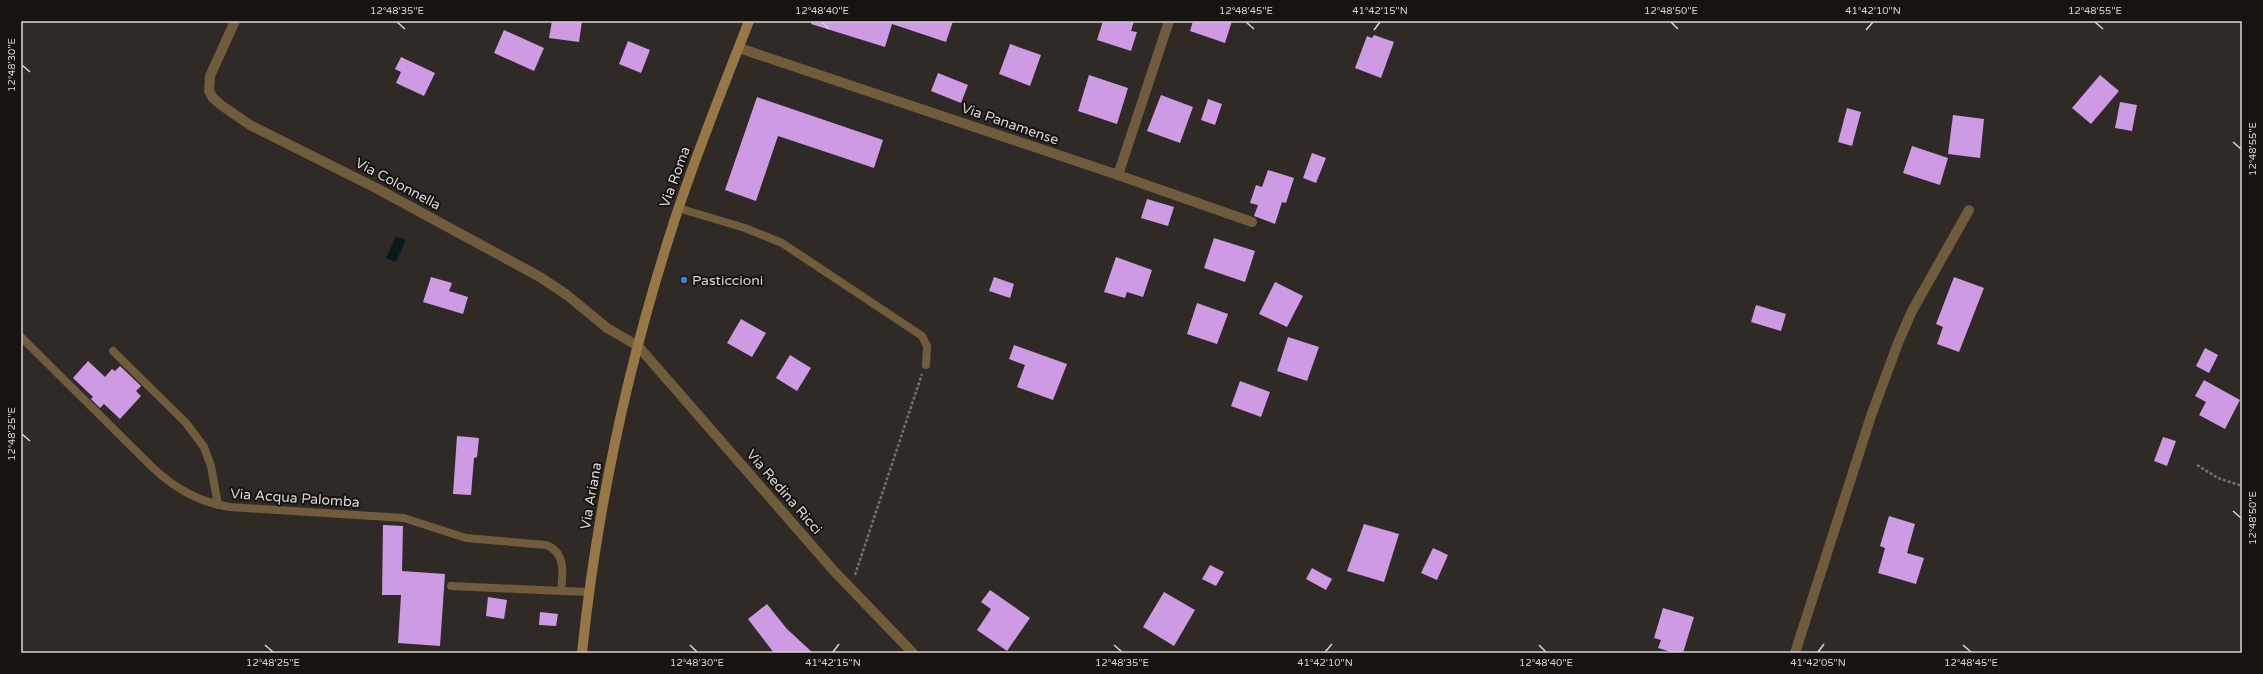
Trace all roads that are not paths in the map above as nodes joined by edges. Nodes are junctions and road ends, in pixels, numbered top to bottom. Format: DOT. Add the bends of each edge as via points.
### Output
graph roads {
  1 [pos="235,21"];
  2 [pos="749,21"];
  3 [pos="1169,21"];
  4 [pos="739,48"];
  5 [pos="1118,175"];
  6 [pos="678,208"];
  7 [pos="1969,210"];
  8 [pos="1252,222"];
  9 [pos="21,337"];
  10 [pos="638,346"];
  11 [pos="113,351"];
  12 [pos="926,365"];
  13 [pos="218,505"];
  14 [pos="451,586"];
  15 [pos="561,591"];
  16 [pos="590,592"];
  17 [pos="582,653"];
  18 [pos="913,653"];
  19 [pos="1795,653"];
  1 -- 10 [label="street, Via Colonnella" via="209,81 210,94 221,105 260,130 376,188 535,274 563,292 607,328"];
  2 -- 4 [label="main road, Via Roma"];
  3 -- 5 [label="street"];
  4 -- 5 [label="street, Via Panamense"];
  4 -- 6 [label="main road, Via Roma"];
  5 -- 8 [label="street, Via Panamense"];
  6 -- 10 [label="main road, Via Roma"];
  6 -- 12 [label="lane" via="763,234 798,252 922,336 928,346"];
  7 -- 19 [label="street" via="1912,311 1898,343"];
  9 -- 13 [label="lane, Via Acqua Palomba" via="160,474 193,497"];
  10 -- 16 [label="main road, Via Ariana" via="609,472"];
  10 -- 18 [label="street, Via Redina Ricci" via="851,588"];
  11 -- 13 [label="lane" via="186,423 204,447 211,466"];
  13 -- 15 [label="lane, Via Acqua Palomba" via="404,518 466,538 546,545 556,551 561,560"];
  14 -- 15 [label="lane"];
  15 -- 16 [label="lane"];
  16 -- 17 [label="main road, Via Ariana"];
}
